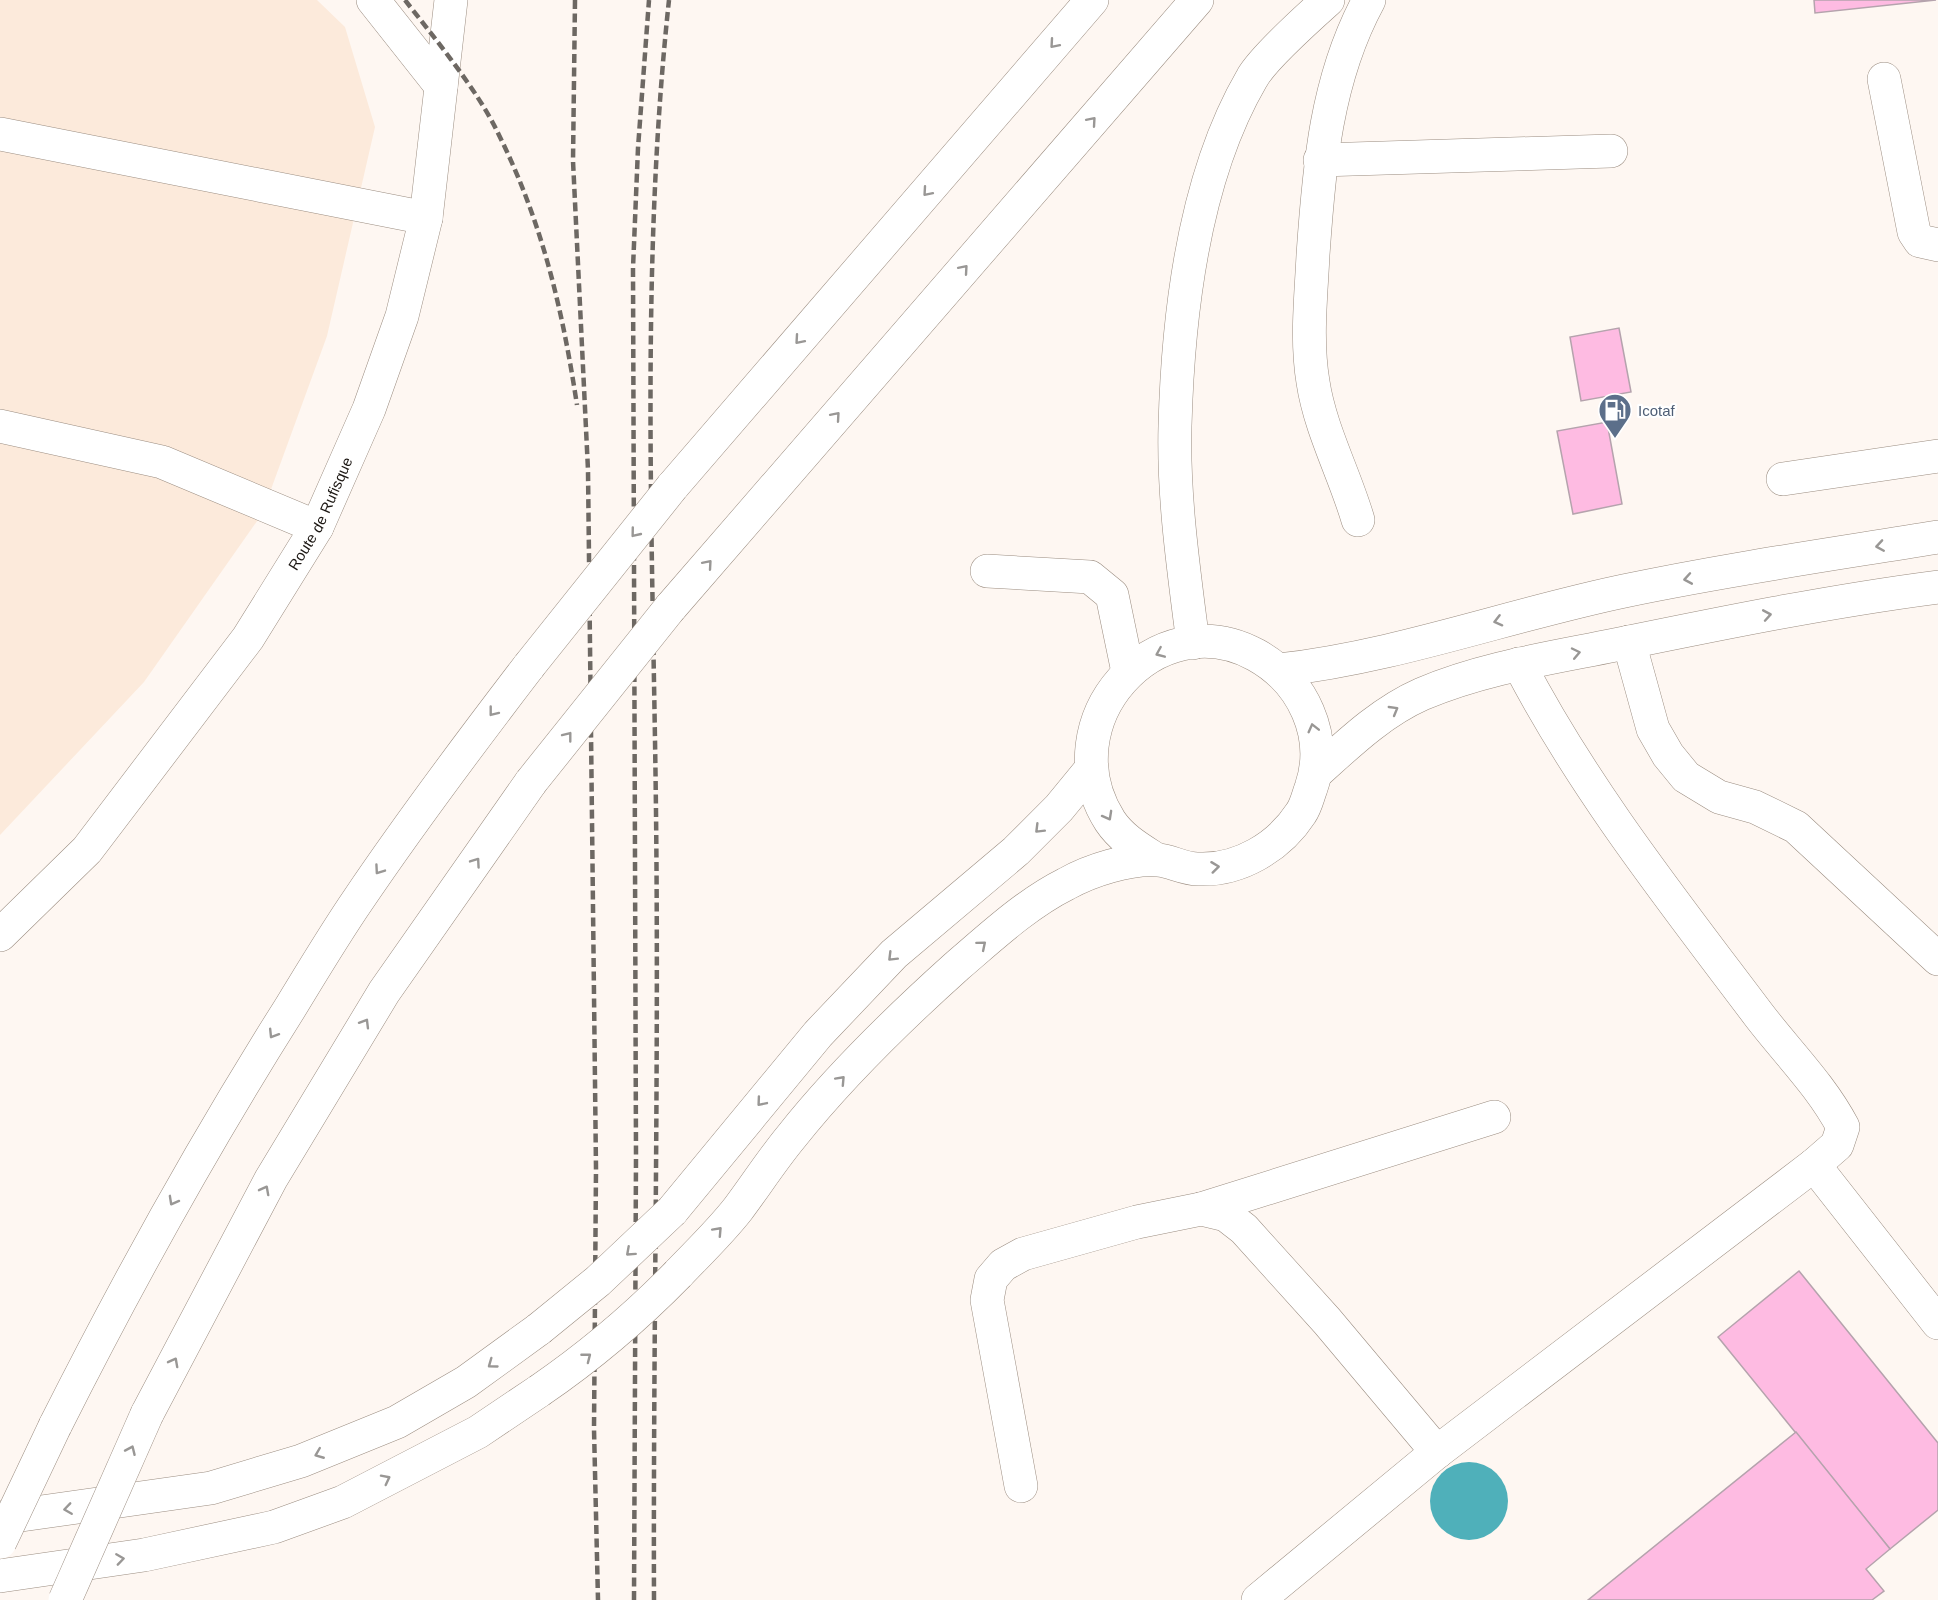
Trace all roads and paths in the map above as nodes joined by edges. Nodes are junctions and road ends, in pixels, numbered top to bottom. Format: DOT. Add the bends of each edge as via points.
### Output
graph roads {
  1 [pos="373,0"];
  2 [pos="452,0"];
  3 [pos="1092,0"];
  4 [pos="1197,0"];
  5 [pos="1328,0"];
  6 [pos="1369,0"];
  7 [pos="1884,79"];
  8 [pos="441,87"];
  9 [pos="0,134"];
  10 [pos="1611,151"];
  11 [pos="1320,160"];
  12 [pos="426,218"];
  13 [pos="1938,245"];
  14 [pos="0,426"];
  15 [pos="1938,456"];
  16 [pos="1783,479"];
  17 [pos="1358,520"];
  18 [pos="317,527"];
  19 [pos="1938,537"];
  20 [pos="987,571"];
  21 [pos="1938,587"];
  22 [pos="1629,642"];
  23 [pos="1193,643"];
  24 [pos="1519,664"];
  25 [pos="1279,670"];
  26 [pos="1128,672"];
  27 [pos="1091,769"];
  28 [pos="1316,773"];
  29 [pos="1157,860"];
  30 [pos="0,935"];
  31 [pos="1938,958"];
  32 [pos="1494,1117"];
  33 [pos="1814,1165"];
  34 [pos="1201,1209"];
  35 [pos="1938,1323"];
  36 [pos="1437,1452"];
  37 [pos="1021,1486"];
  38 [pos="0,1518"];
  39 [pos="0,1542"];
  40 [pos="0,1576"];
  41 [pos="65,1600"];
  42 [pos="1258,1600"];
  1 -- 8 [label="main road"];
  2 -- 8 [label="main road, Route de Rufisque"];
  3 -- 39 [label="main road, one-way, bridge" via="672,487 424,805 356,902 191,1169 116,1305"];
  41 -- 4 [label="main road, one-way, bridge" via="147,1414 271,1179 384,992 531,782 670,608"];
  5 -- 23 [label="main road" via="1253,76 1226,127 1200,214 1184,307 1175,427 1179,525"];
  6 -- 11 [label="main road" via="1340,64"];
  7 -- 13 [label="main road" via="1914,232 1920,241"];
  8 -- 12 [label="main road, Route de Rufisque"];
  9 -- 12 [label="main road"];
  10 -- 11 [label="main road"];
  11 -- 17 [label="main road" via="1309,320 1313,383"];
  12 -- 18 [label="main road, Route de Rufisque" via="399,327 369,409"];
  14 -- 18 [label="main road" via="162,462"];
  15 -- 16 [label="main road"];
  18 -- 30 [label="main road, Route de Rufisque" via="248,638 94,841"];
  19 -- 25 [label="main road, one-way" via="1625,590 1386,652 1322,666"];
  20 -- 26 [label="main road" via="1090,577 1102,585 1112,595"];
  22 -- 21 [label="main road, one-way" via="1868,596"];
  24 -- 22 [label="main road, one-way"];
  22 -- 31 [label="main road" via="1653,729 1686,777 1719,797 1755,807 1796,827"];
  23 -- 25 [label="main road" via="1233,647"];
  23 -- 26 [label="main road, one-way" via="1158,652"];
  28 -- 24 [label="main road, one-way" via="1382,717 1420,695 1460,679"];
  24 -- 33 [label="main road" via="1578,770 1759,1016 1833,1108 1843,1127 1836,1145"];
  28 -- 25 [label="main road, one-way" via="1314,728 1306,706"];
  26 -- 27 [label="main road" via="1106,700 1097,722"];
  27 -- 29 [label="main road, one-way" via="1098,797 1112,824 1132,845"];
  27 -- 38 [label="main road, one-way, bridge" via="1016,851 894,954 818,1034 672,1211 598,1281 466,1382 397,1422 301,1461 211,1488"];
  29 -- 28 [label="main road, one-way" via="1197,869 1239,864 1275,844 1303,812"];
  40 -- 29 [label="main road, one-way, bridge" via="144,1555 274,1527 343,1502 478,1432 586,1359 636,1317 736,1212 836,1084 889,1029 981,946 1067,883 1113,866"];
  32 -- 34 [label="main road"];
  33 -- 35 [label="main road"];
  33 -- 36 [label="main road"];
  34 -- 36 [label="main road" via="1226,1215 1244,1229"];
  34 -- 37 [label="main road" via="1137,1222 1023,1254 1003,1264 991,1280 988,1311"];
  36 -- 42 [label="main road"];
}
